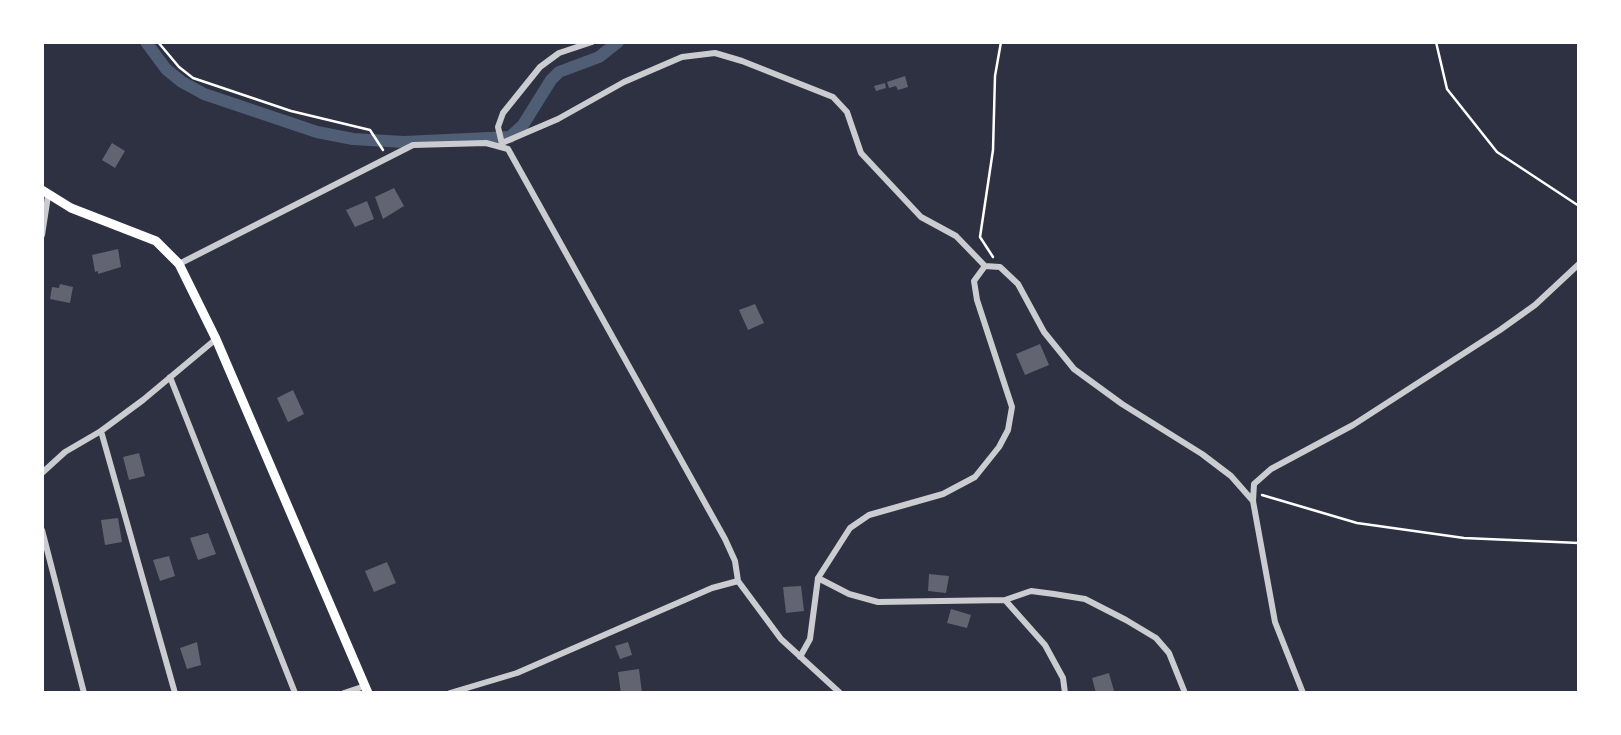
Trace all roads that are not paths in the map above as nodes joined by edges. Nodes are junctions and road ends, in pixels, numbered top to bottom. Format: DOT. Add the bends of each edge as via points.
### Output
graph roads {
  1 [pos="592,42"];
  2 [pos="501,142"];
  3 [pos="45,193"];
  4 [pos="42,235"];
  5 [pos="179,264"];
  6 [pos="1579,264"];
  7 [pos="985,265"];
  8 [pos="216,339"];
  9 [pos="170,377"];
  10 [pos="101,431"];
  11 [pos="42,473"];
  12 [pos="1253,501"];
  13 [pos="42,530"];
  14 [pos="818,578"];
  15 [pos="738,581"];
  16 [pos="1005,600"];
  17 [pos="800,657"];
  18 [pos="366,690"];
  19 [pos="84,693"];
  20 [pos="175,693"];
  21 [pos="295,693"];
  22 [pos="344,693"];
  23 [pos="450,693"];
  24 [pos="840,693"];
  25 [pos="1066,693"];
  26 [pos="1185,693"];
  27 [pos="1303,693"];
  1 -- 2 [label="street" via="559,53 540,67 503,113 498,127"];
  2 -- 5 [label="street" via="413,145"];
  2 -- 7 [label="street" via="682,57 715,53 832,97 847,113 861,153 921,217 956,236"];
  2 -- 15 [label="street" via="521,167 725,539"];
  3 -- 4 [label="street"];
  3 -- 5 [label="main road" via="156,241"];
  5 -- 8 [label="main road"];
  6 -- 12 [label="street" via="1500,330 1353,425 1271,469 1254,484"];
  7 -- 12 [label="street" via="1000,267 1018,284 1044,332 1074,369 1202,454"];
  7 -- 14 [label="street" via="974,281 982,321 1012,407 1004,439 975,477 943,494 869,515 850,528"];
  8 -- 9 [label="street"];
  8 -- 18 [label="main road"];
  9 -- 10 [label="street"];
  9 -- 21 [label="street"];
  10 -- 11 [label="street" via="65,452"];
  10 -- 20 [label="street"];
  12 -- 27 [label="street" via="1275,622"];
  13 -- 19 [label="street"];
  14 -- 16 [label="street" via="878,602"];
  14 -- 17 [label="street" via="810,639"];
  15 -- 17 [label="street" via="780,639"];
  15 -- 23 [label="street" via="712,587 517,673"];
  16 -- 25 [label="street" via="1045,645"];
  16 -- 26 [label="street" via="1031,591 1055,594 1085,599 1126,620 1156,638 1170,653"];
  17 -- 24 [label="street"];
  18 -- 22 [label="street"];
}
